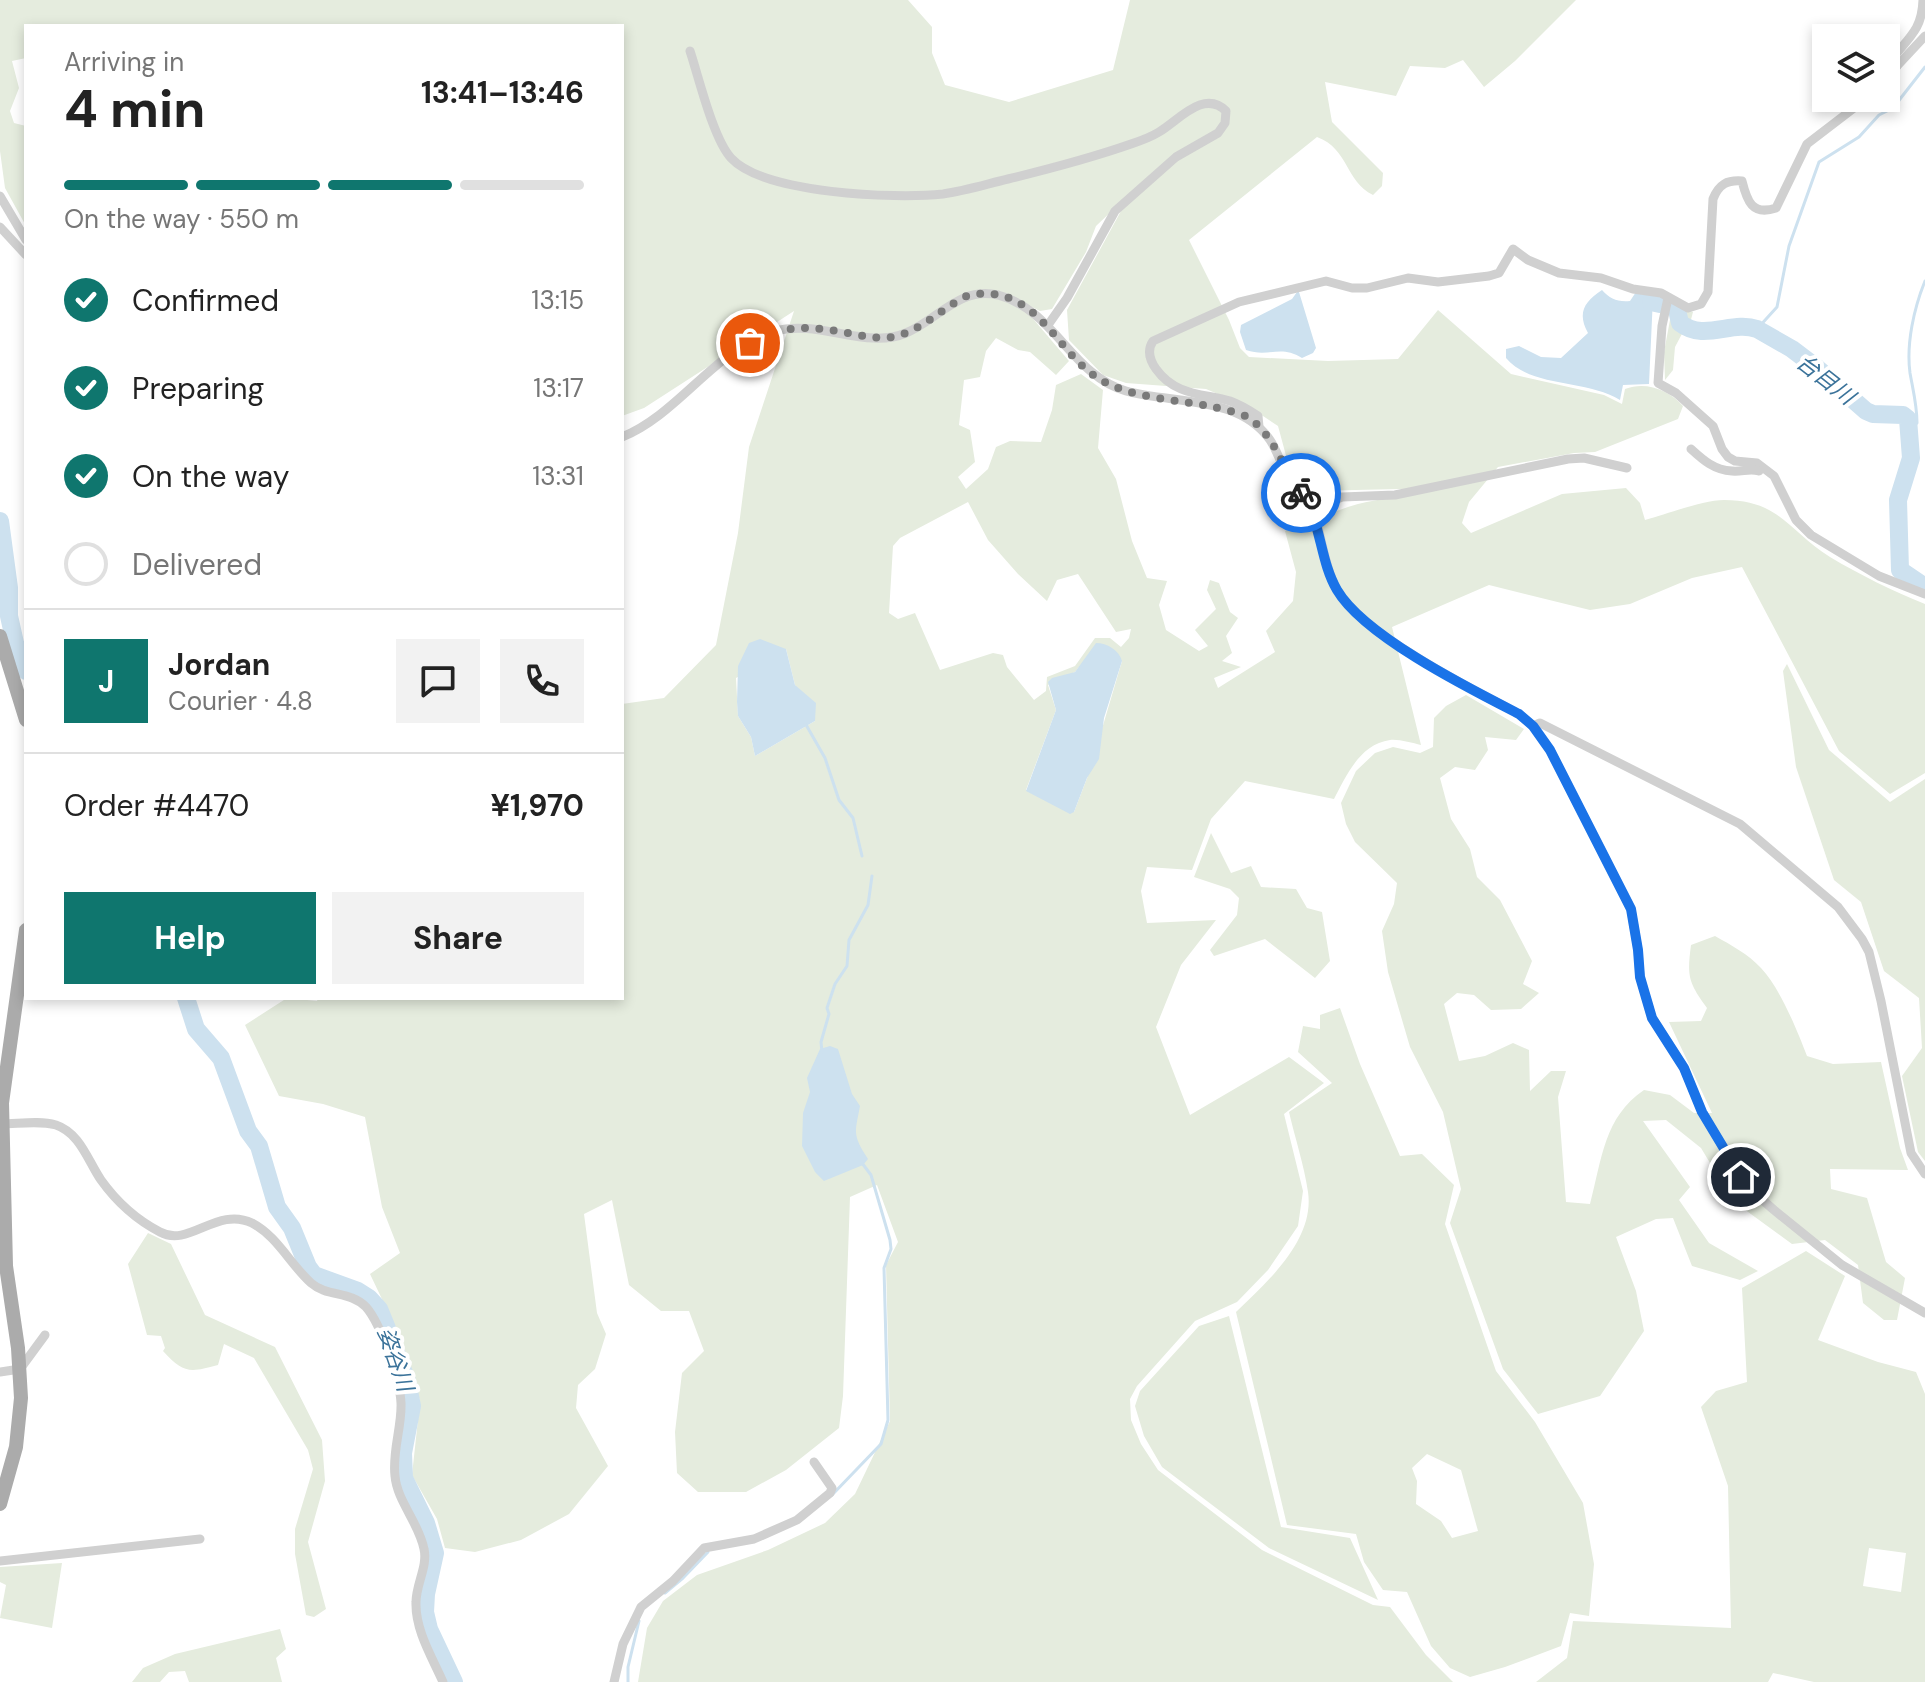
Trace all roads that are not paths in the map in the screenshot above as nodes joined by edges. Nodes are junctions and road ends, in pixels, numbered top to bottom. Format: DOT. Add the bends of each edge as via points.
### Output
graph roads {
  1 [pos="1923,0"];
  2 [pos="1925,36"];
  3 [pos="1900,48"];
  4 [pos="690,51"];
  5 [pos="1900,63"];
  6 [pos="1849,112"];
  7 [pos="0,196"];
  8 [pos="0,227"];
  9 [pos="24,237"];
  10 [pos="24,253"];
  11 [pos="1668,298"];
  12 [pos="1048,325"];
  13 [pos="1259,427"];
  14 [pos="624,436"];
  15 [pos="1691,449"];
  16 [pos="1627,468"];
  17 [pos="1781,488"];
  18 [pos="1313,509"];
  19 [pos="1925,594"];
  20 [pos="0,636"];
  21 [pos="24,714"];
  22 [pos="1533,726"];
  23 [pos="24,944"];
  24 [pos="1,1124"];
  25 [pos="1925,1174"];
  26 [pos="1925,1313"];
  27 [pos="45,1335"];
  28 [pos="20,1369"];
  29 [pos="0,1372"];
  30 [pos="814,1462"];
  31 [pos="0,1504"];
  32 [pos="200,1539"];
  33 [pos="0,1561"];
  34 [pos="443,1682"];
  35 [pos="614,1682"];
  1 -- 3 [label="street" via="1923,18"];
  2 -- 5 [label="street"];
  4 -- 12 [label="street" via="729,156 764,179 801,187 943,194 1133,144 1194,107 1220,104 1227,119 1218,133 1176,157 1115,211"];
  6 -- 11 [label="street" via="1807,144 1776,208 1763,212 1752,207 1742,181 1722,185 1713,199 1706,299 1688,308"];
  7 -- 9 [label="street"];
  8 -- 10 [label="street"];
  11 -- 13 [label="street" via="1601,278 1559,273 1513,249 1499,273 1489,276 1438,282 1408,278 1367,288 1326,281 1239,302 1153,341 1150,361 1170,382 1246,408 1258,416"];
  11 -- 17 [label="street" via="1658,383 1713,426 1728,457 1764,467"];
  12 -- 13 [label="street" via="1105,383 1227,410"];
  12 -- 14 [label="street" via="1011,300 980,293 890,337 817,328 772,331 724,360 639,430"];
  13 -- 18 [label="street"];
  15 -- 17 [label="street" via="1710,466 1760,471"];
  16 -- 18 [label="street" via="1568,459 1395,495 1342,497"];
  17 -- 19 [label="street" via="1796,520 1821,542 1879,576"];
  18 -- 22 [label="street" via="1328,567 1345,601 1394,642"];
  20 -- 21 [label="main road"];
  22 -- 25 [label="street" via="1540,723 1740,824 1838,907 1869,952 1911,1153"];
  22 -- 26 [label="street" via="1625,894 1652,1018 1741,1177 1842,1265"];
  23 -- 24 [label="main road"];
  24 -- 28 [label="main road" via="6,1266"];
  24 -- 34 [label="street" via="49,1124 66,1130 120,1203 164,1235 178,1236 233,1217 248,1221 276,1242 315,1286 350,1296 368,1309 399,1385 395,1479 425,1551 416,1603 419,1626"];
  27 -- 28 [label="street"];
  28 -- 29 [label="street"];
  28 -- 31 [label="main road" via="19,1430"];
  30 -- 35 [label="street" via="829,1481 830,1493 797,1520 754,1539 704,1548 641,1607 623,1644"];
  32 -- 33 [label="street"];
}
